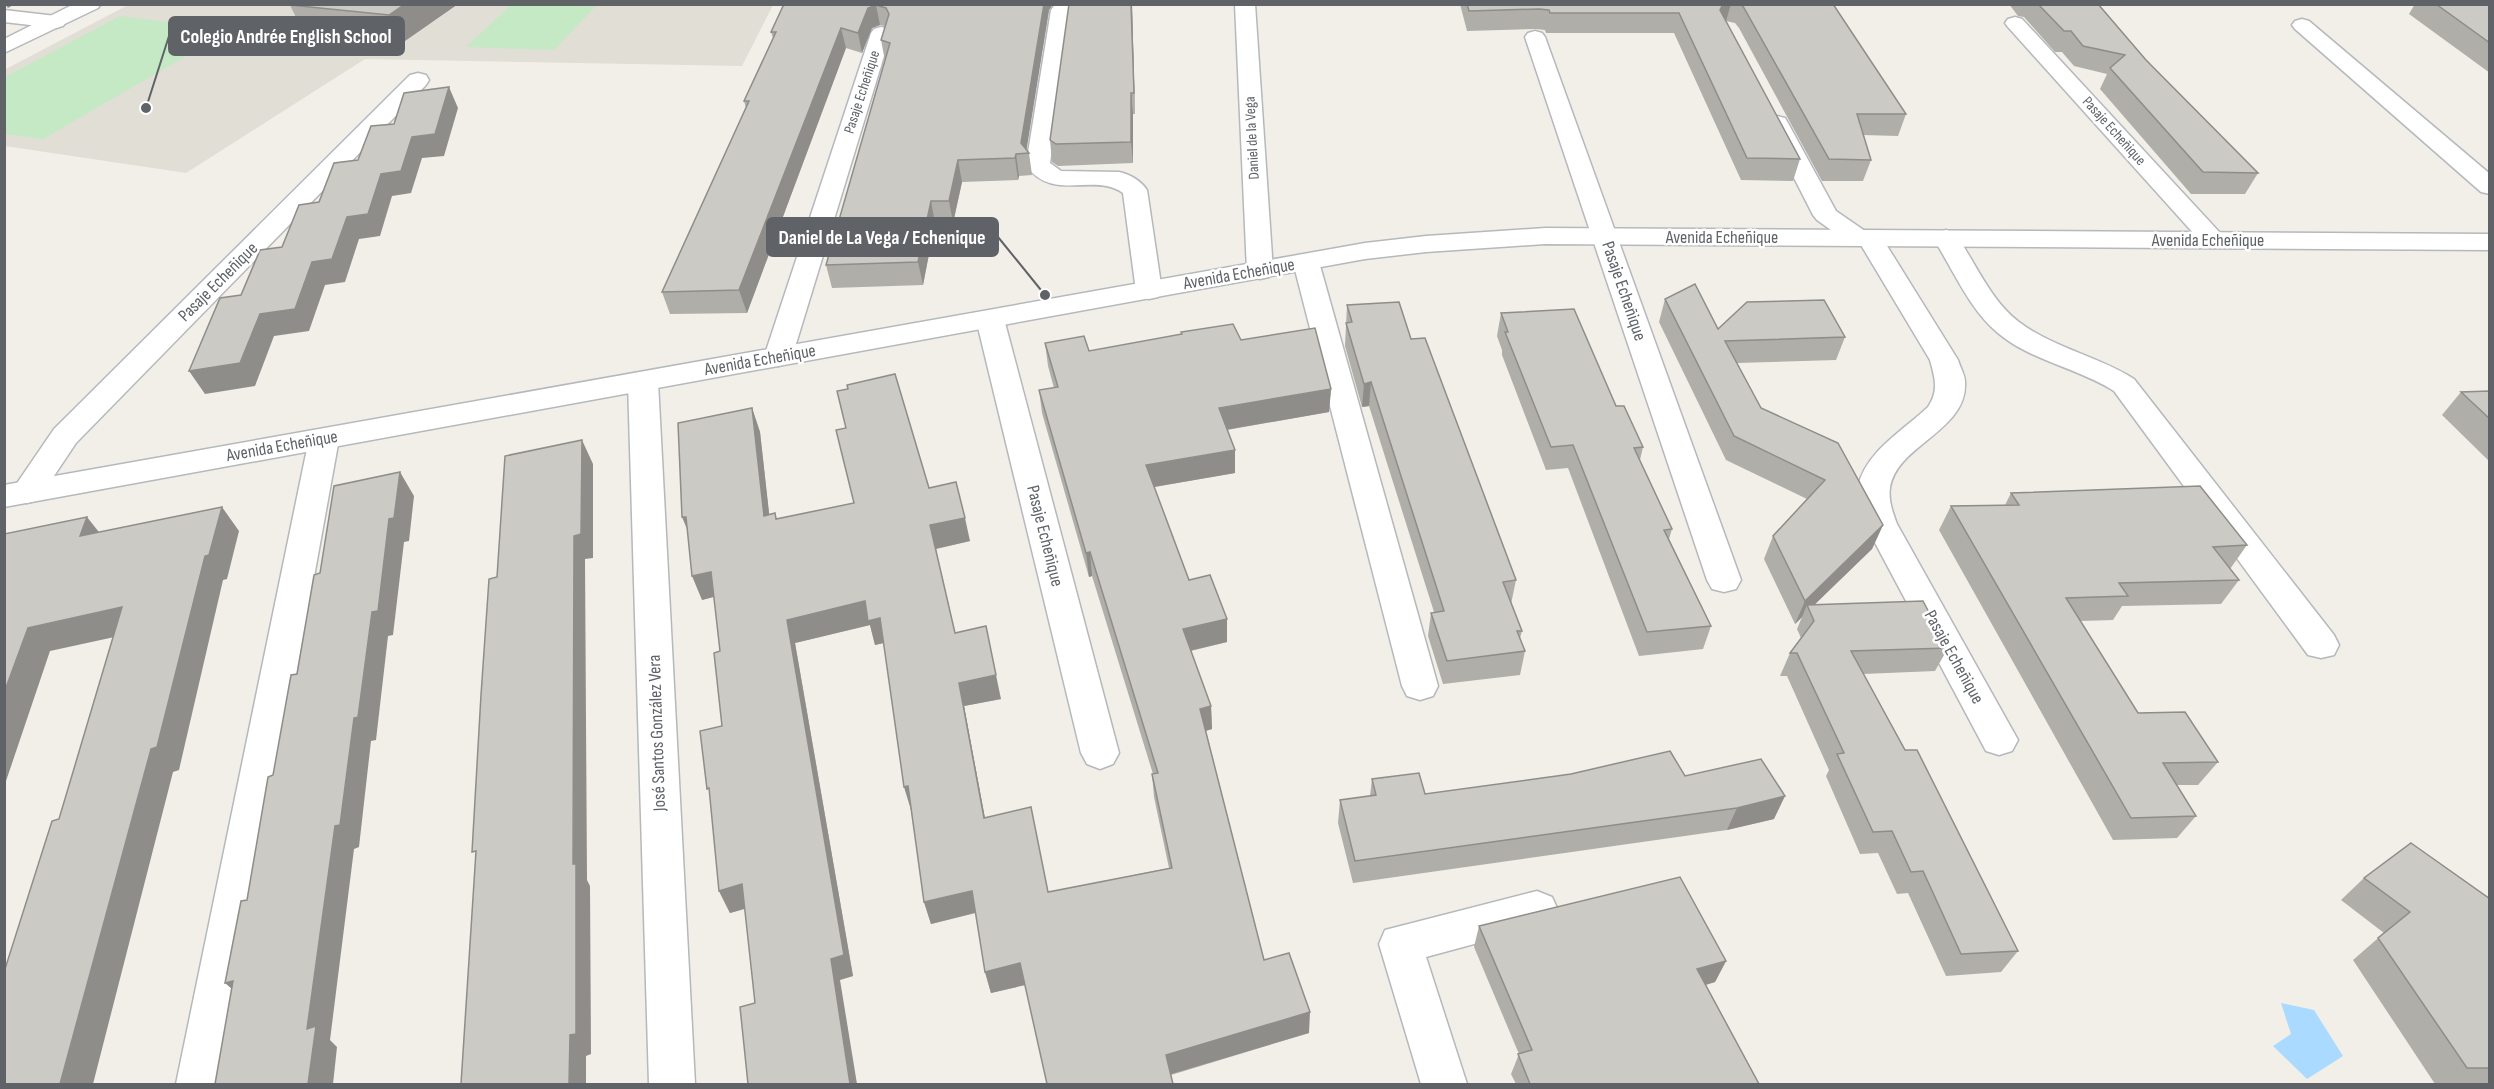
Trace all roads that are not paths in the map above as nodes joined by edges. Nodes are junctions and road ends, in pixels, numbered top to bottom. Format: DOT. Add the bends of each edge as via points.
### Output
graph roads {
  1 [pos="91,4"];
  2 [pos="1245,4"];
  3 [pos="1061,10"];
  4 [pos="4,16"];
  5 [pos="56,22"];
  6 [pos="2015,23"];
  7 [pos="2302,25"];
  8 [pos="881,33"];
  9 [pos="1535,36"];
  10 [pos="4,47"];
  11 [pos="418,80"];
  12 [pos="1765,100"];
  13 [pos="2490,188"];
  14 [pos="1826,215"];
  15 [pos="1606,237"];
  16 [pos="1812,238"];
  17 [pos="1864,238"];
  18 [pos="1946,238"];
  19 [pos="2213,240"];
  20 [pos="2490,242"];
  21 [pos="1306,262"];
  22 [pos="1260,271"];
  23 [pos="1149,291"];
  24 [pos="990,319"];
  25 [pos="778,357"];
  26 [pos="643,382"];
  27 [pos="324,439"];
  28 [pos="16,494"];
  29 [pos="1724,580"];
  30 [pos="2320,645"];
  31 [pos="1420,686"];
  32 [pos="1999,740"];
  33 [pos="1100,753"];
  34 [pos="1537,910"];
  35 [pos="200,1084"];
  36 [pos="672,1084"];
  37 [pos="1444,1084"];
  1 -- 5 [label="street"];
  2 -- 22 [label="street, Daniel de la Vega"];
  3 -- 23 [label="street" via="1038,165 1054,178 1119,179 1135,190"];
  4 -- 5 [label="street"];
  5 -- 10 [label="street"];
  6 -- 19 [label="street, Pasaje Echeñique"];
  7 -- 13 [label="street"];
  8 -- 25 [label="street, Pasaje Echeñique"];
  9 -- 15 [label="street, Pasaje Echeñique"];
  11 -- 28 [label="street, Pasaje Echeñique" via="65,436"];
  12 -- 14 [label="street, Pasaje Echeñique"];
  14 -- 16 [label="street"];
  14 -- 17 [label="street, Pasaje Echeñique"];
  15 -- 16 [label="street, Avenida Echeñique"];
  15 -- 21 [label="street, Avenida Echeñique" via="1545,236 1438,243"];
  15 -- 29 [label="street, Pasaje Echeñique"];
  16 -- 17 [label="street, Avenida Echeñique"];
  17 -- 18 [label="street, Avenida Echeñique"];
  17 -- 32 [label="street, Pasaje Echeñique" via="1944,360 1952,380 1946,405 1882,468 1874,488 1875,505 1881,524"];
  18 -- 19 [label="street, Avenida Echeñique"];
  18 -- 30 [label="street" via="1994,312 2010,329 2109,374 2124,385"];
  19 -- 20 [label="street, Avenida Echeñique"];
  21 -- 22 [label="street, Avenida Echeñique"];
  21 -- 31 [label="street"];
  22 -- 23 [label="street, Avenida Echeñique"];
  23 -- 24 [label="street, Avenida Echeñique"];
  24 -- 25 [label="street, Avenida Echeñique"];
  24 -- 33 [label="street, Pasaje Echeñique"];
  25 -- 26 [label="street, Avenida Echeñique"];
  26 -- 27 [label="street, Avenida Echeñique"];
  26 -- 36 [label="street, José Santos González Vera"];
  27 -- 28 [label="street, Avenida Echeñique"];
  27 -- 35 [label="street"];
  34 -- 37 [label="street" via="1400,944"];
}
